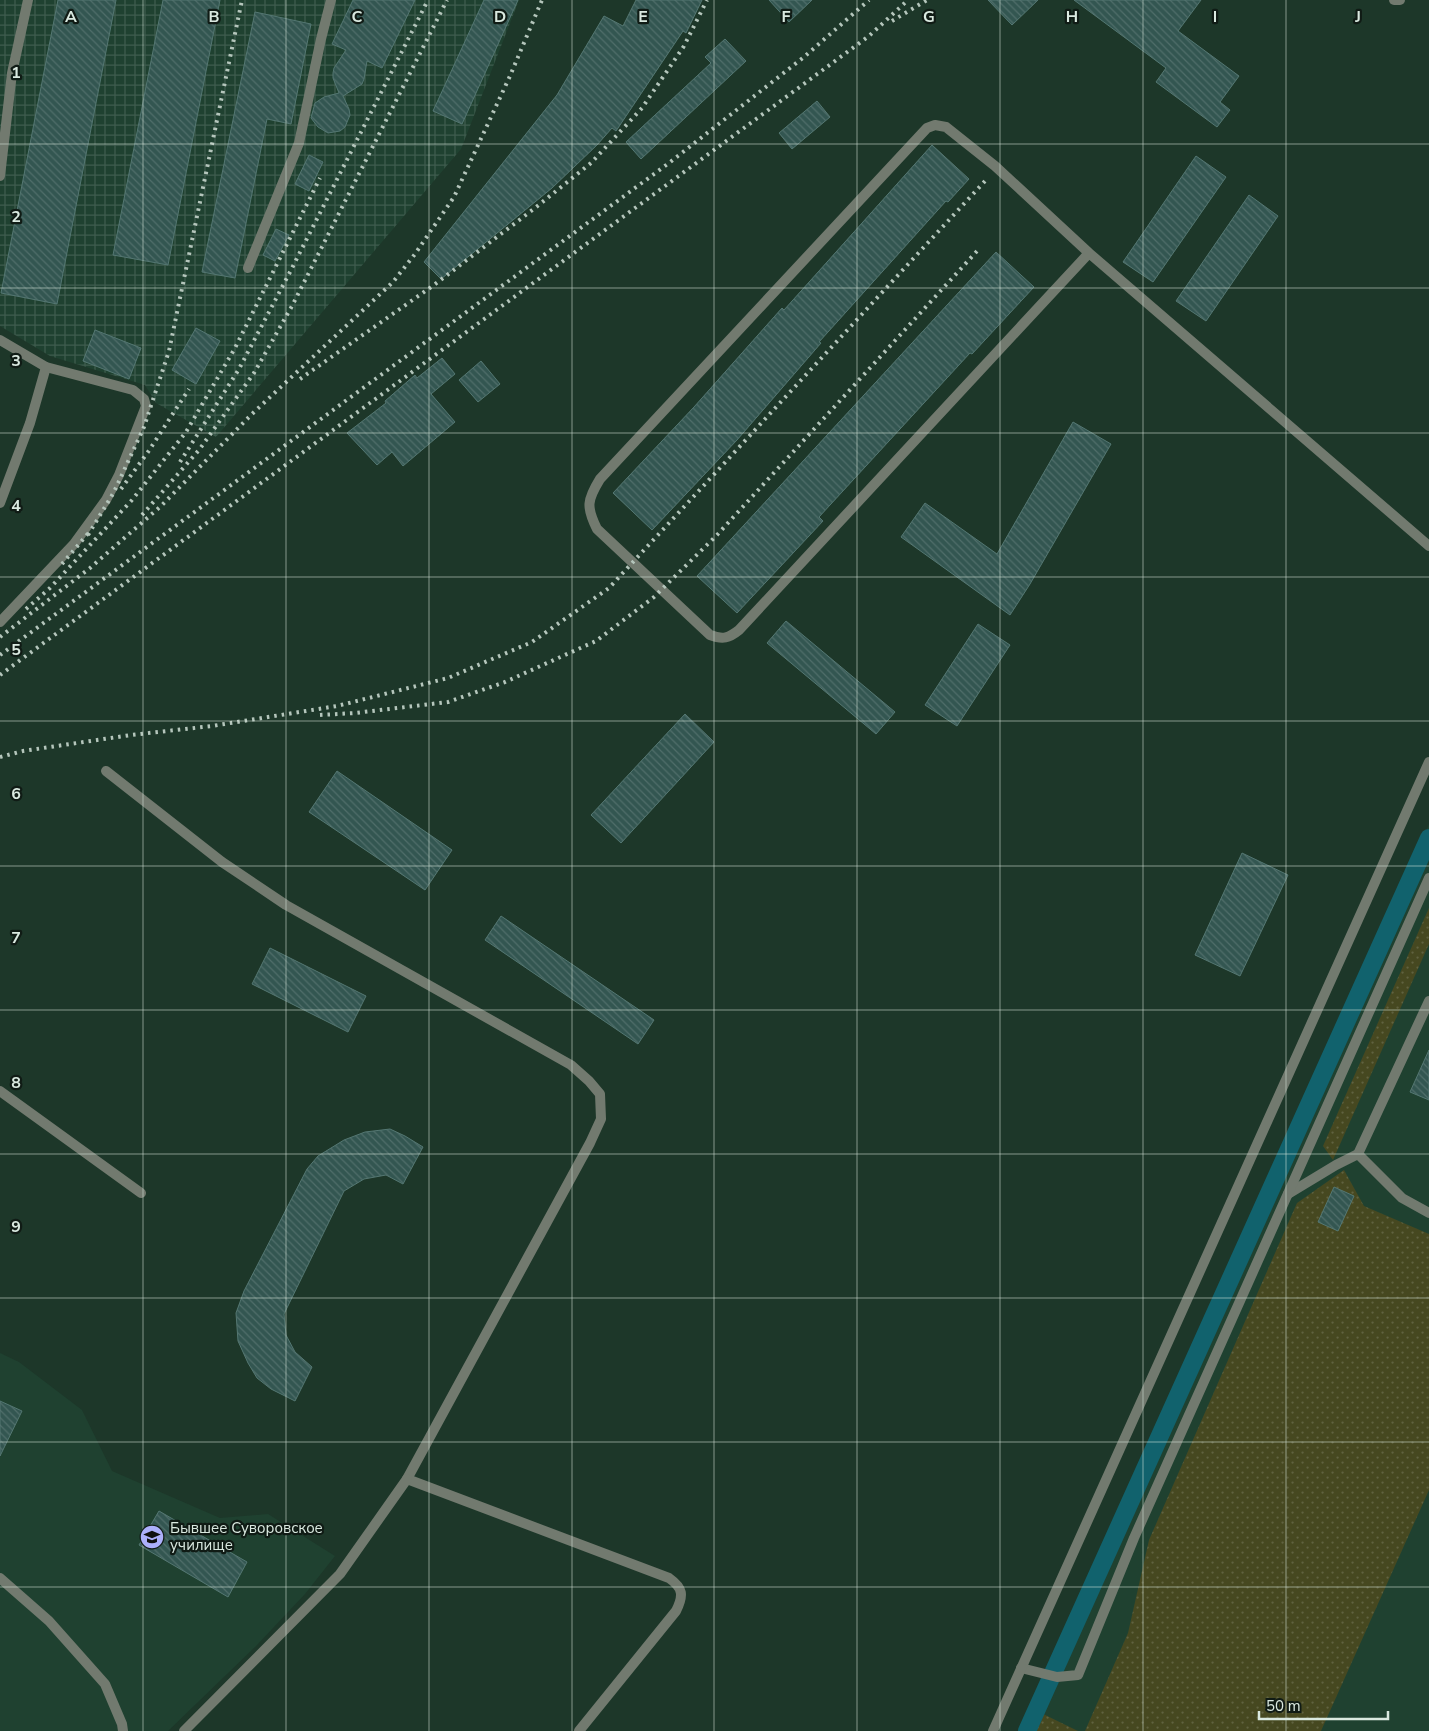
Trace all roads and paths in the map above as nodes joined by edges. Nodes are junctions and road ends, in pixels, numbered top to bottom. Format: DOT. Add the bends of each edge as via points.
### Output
graph roads {
  1 [pos="28,0"];
  2 [pos="331,0"];
  3 [pos="1394,0"];
  4 [pos="1400,0"];
  5 [pos="0,176"];
  6 [pos="1089,254"];
  7 [pos="248,268"];
  8 [pos="0,340"];
  9 [pos="46,367"];
  10 [pos="0,503"];
  11 [pos="1429,546"];
  12 [pos="0,622"];
  13 [pos="1429,762"];
  14 [pos="106,771"];
  15 [pos="1429,878"];
  16 [pos="1429,1001"];
  17 [pos="0,1091"];
  18 [pos="1358,1154"];
  19 [pos="142,1193"];
  20 [pos="1288,1194"];
  21 [pos="1429,1213"];
  22 [pos="407,1478"];
  23 [pos="0,1578"];
  24 [pos="1022,1668"];
  25 [pos="123,1731"];
  26 [pos="184,1731"];
  27 [pos="578,1731"];
  28 [pos="993,1731"];
  1 -- 5 [label="street" via="12,73"];
  2 -- 7 [label="street" via="299,143"];
  3 -- 4 [label="street"];
  6 -- 6 [label="street" via="995,166 946,127 935,125 927,128 600,479 590,495 589,512 597,529 710,635 721,639 731,636"];
  6 -- 11 [label="street"];
  8 -- 9 [label="street"];
  9 -- 10 [label="street" via="30,423"];
  9 -- 12 [label="street" via="133,390 144,399 146,406 106,500 74,544"];
  13 -- 24 [label="street"];
  14 -- 22 [label="street" via="222,862 286,905 571,1065 600,1094 601,1119 590,1144"];
  15 -- 20 [label="street"];
  16 -- 18 [label="street"];
  17 -- 19 [label="street"];
  18 -- 20 [label="street"];
  18 -- 21 [label="street" via="1402,1198"];
  20 -- 24 [label="street" via="1134,1538 1078,1675 1057,1677"];
  22 -- 26 [label="street" via="340,1574"];
  22 -- 27 [label="street" via="669,1578 678,1585 681,1602 676,1611"];
  23 -- 25 [label="street" via="49,1621 105,1684"];
  24 -- 28 [label="street"];
}
